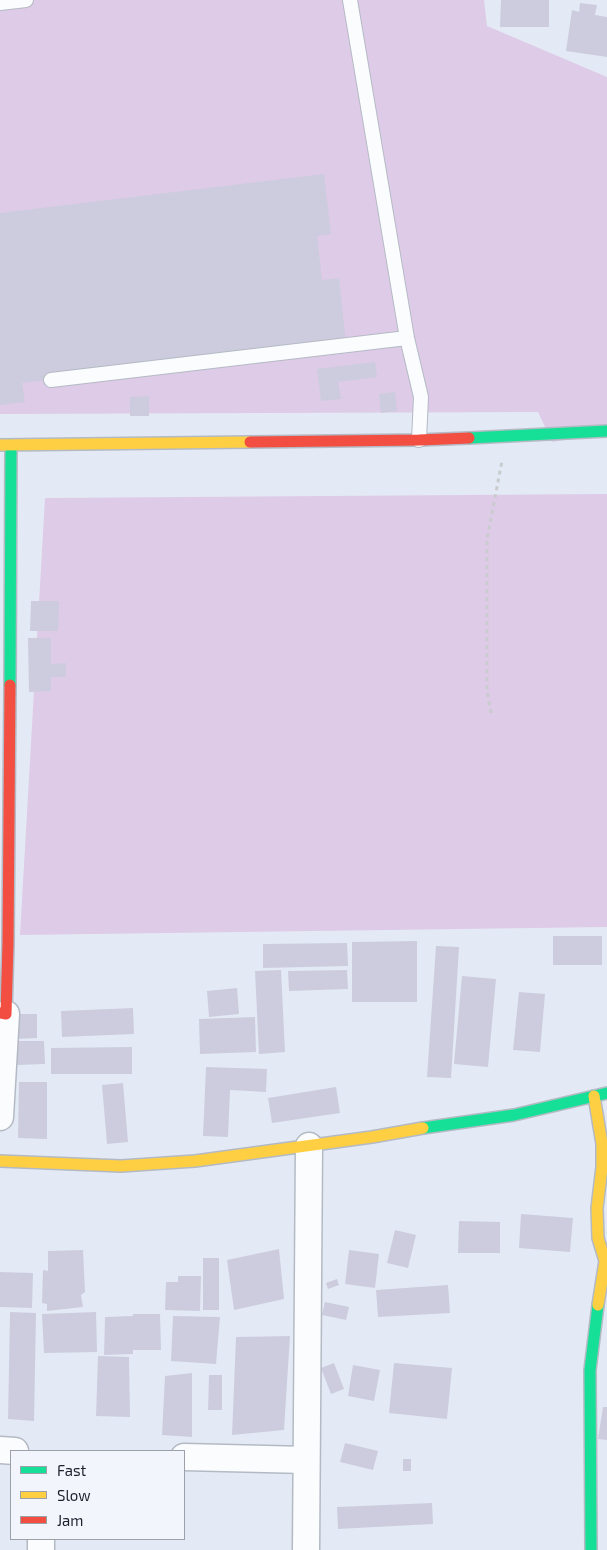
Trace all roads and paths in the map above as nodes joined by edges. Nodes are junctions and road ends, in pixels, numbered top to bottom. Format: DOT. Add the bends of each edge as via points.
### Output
graph roads {
  1 [pos="26,0"];
  2 [pos="350,0"];
  3 [pos="0,3"];
  4 [pos="407,338"];
  5 [pos="50,380"];
  6 [pos="607,431"];
  7 [pos="510,434"];
  8 [pos="419,440"];
  9 [pos="5,445"];
  10 [pos="491,713"];
  11 [pos="3,1014"];
  12 [pos="607,1092"];
  13 [pos="594,1096"];
  14 [pos="0,1117"];
  15 [pos="308,1146"];
  16 [pos="0,1161"];
  17 [pos="606,1261"];
  18 [pos="185,1457"];
  19 [pos="306,1460"];
  20 [pos="597,1545"];
  21 [pos="306,1550"];
  1 -- 3 [label="lane"];
  2 -- 4 [label="lane"];
  4 -- 5 [label="lane"];
  4 -- 8 [label="lane" via="421,397"];
  6 -- 7 [label="street"];
  7 -- 8 [label="street"];
  7 -- 10 [label="path" via="487,539 487,691"];
  8 -- 9 [label="street"];
  9 -- 11 [label="street" via="8,874"];
  11 -- 14 [label="street"];
  12 -- 13 [label="street"];
  13 -- 15 [label="street" via="514,1115"];
  13 -- 17 [label="street" via="602,1144 596,1208 598,1238"];
  15 -- 16 [label="street" via="121,1166"];
  15 -- 19 [label="street"];
  17 -- 20 [label="street" via="590,1370"];
  18 -- 19 [label="street"];
  19 -- 21 [label="street"];
}
